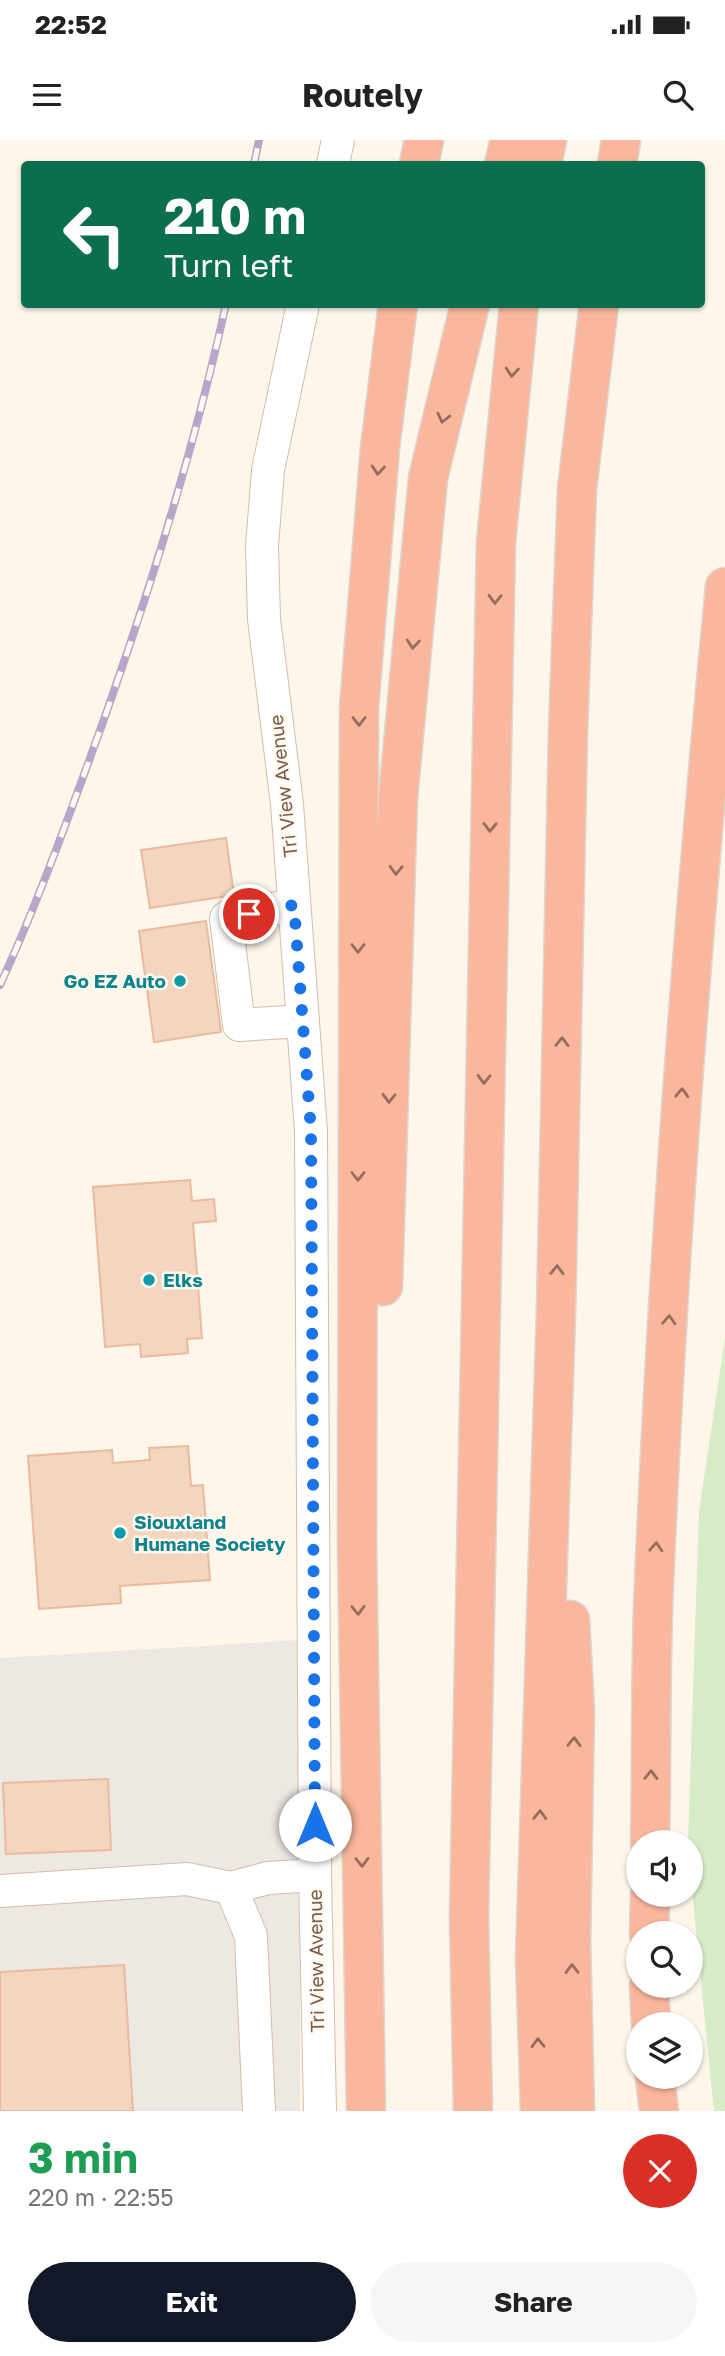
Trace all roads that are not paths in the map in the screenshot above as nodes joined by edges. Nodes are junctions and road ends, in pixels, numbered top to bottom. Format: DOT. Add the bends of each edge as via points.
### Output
graph roads {
  1 [pos="338,140"];
  2 [pos="424,140"];
  3 [pos="510,140"];
  4 [pos="547,140"];
  5 [pos="621,140"];
  6 [pos="334,161"];
  7 [pos="420,161"];
  8 [pos="505,161"];
  9 [pos="543,161"];
  10 [pos="618,161"];
  11 [pos="302,308"];
  12 [pos="398,308"];
  13 [pos="469,308"];
  14 [pos="519,308"];
  15 [pos="599,308"];
  16 [pos="725,587"];
  17 [pos="294,905"];
  18 [pos="303,1021"];
  19 [pos="556,1312"];
  20 [pos="357,1542"];
  21 [pos="650,1830"];
  22 [pos="315,1875"];
  23 [pos="232,1888"];
  24 [pos="0,1891"];
  25 [pos="656,2089"];
  26 [pos="365,2106"];
  27 [pos="259,2111"];
  28 [pos="320,2111"];
  29 [pos="473,2111"];
  30 [pos="540,2111"];
  31 [pos="575,2111"];
  32 [pos="659,2111"];
  1 -- 6 [label="street"];
  2 -- 7 [label="highway"];
  3 -- 8 [label="highway"];
  4 -- 9 [label="highway"];
  5 -- 10 [label="highway"];
  11 -- 17 [label="street, Tri View Avenue" via="268,470 262,546 264,619 287,804"];
  12 -- 20 [label="highway, one-way" via="380,448 359,708"];
  13 -- 20 [label="highway, one-way" via="428,478 399,785 382,1318"];
  14 -- 29 [label="highway, one-way" via="496,556 469,1904"];
  19 -- 15 [label="highway, one-way" via="577,489"];
  21 -- 16 [label="highway, one-way" via="654,1585 692,934"];
  17 -- 18 [label="street, Tri View Avenue"];
  17 -- 18 [label="street" via="226,918 239,1025"];
  18 -- 22 [label="street, Tri View Avenue" via="311,1131"];
  30 -- 19 [label="highway, one-way" via="535,1957"];
  31 -- 19 [label="highway, one-way" via="571,1941 575,1712"];
  20 -- 26 [label="highway, one-way"];
  22 -- 23 [label="street" via="268,1878"];
  22 -- 28 [label="street, Tri View Avenue"];
  23 -- 24 [label="street" via="187,1879"];
  23 -- 27 [label="street" via="251,1936"];
  25 -- 32 [label="highway"];
}
